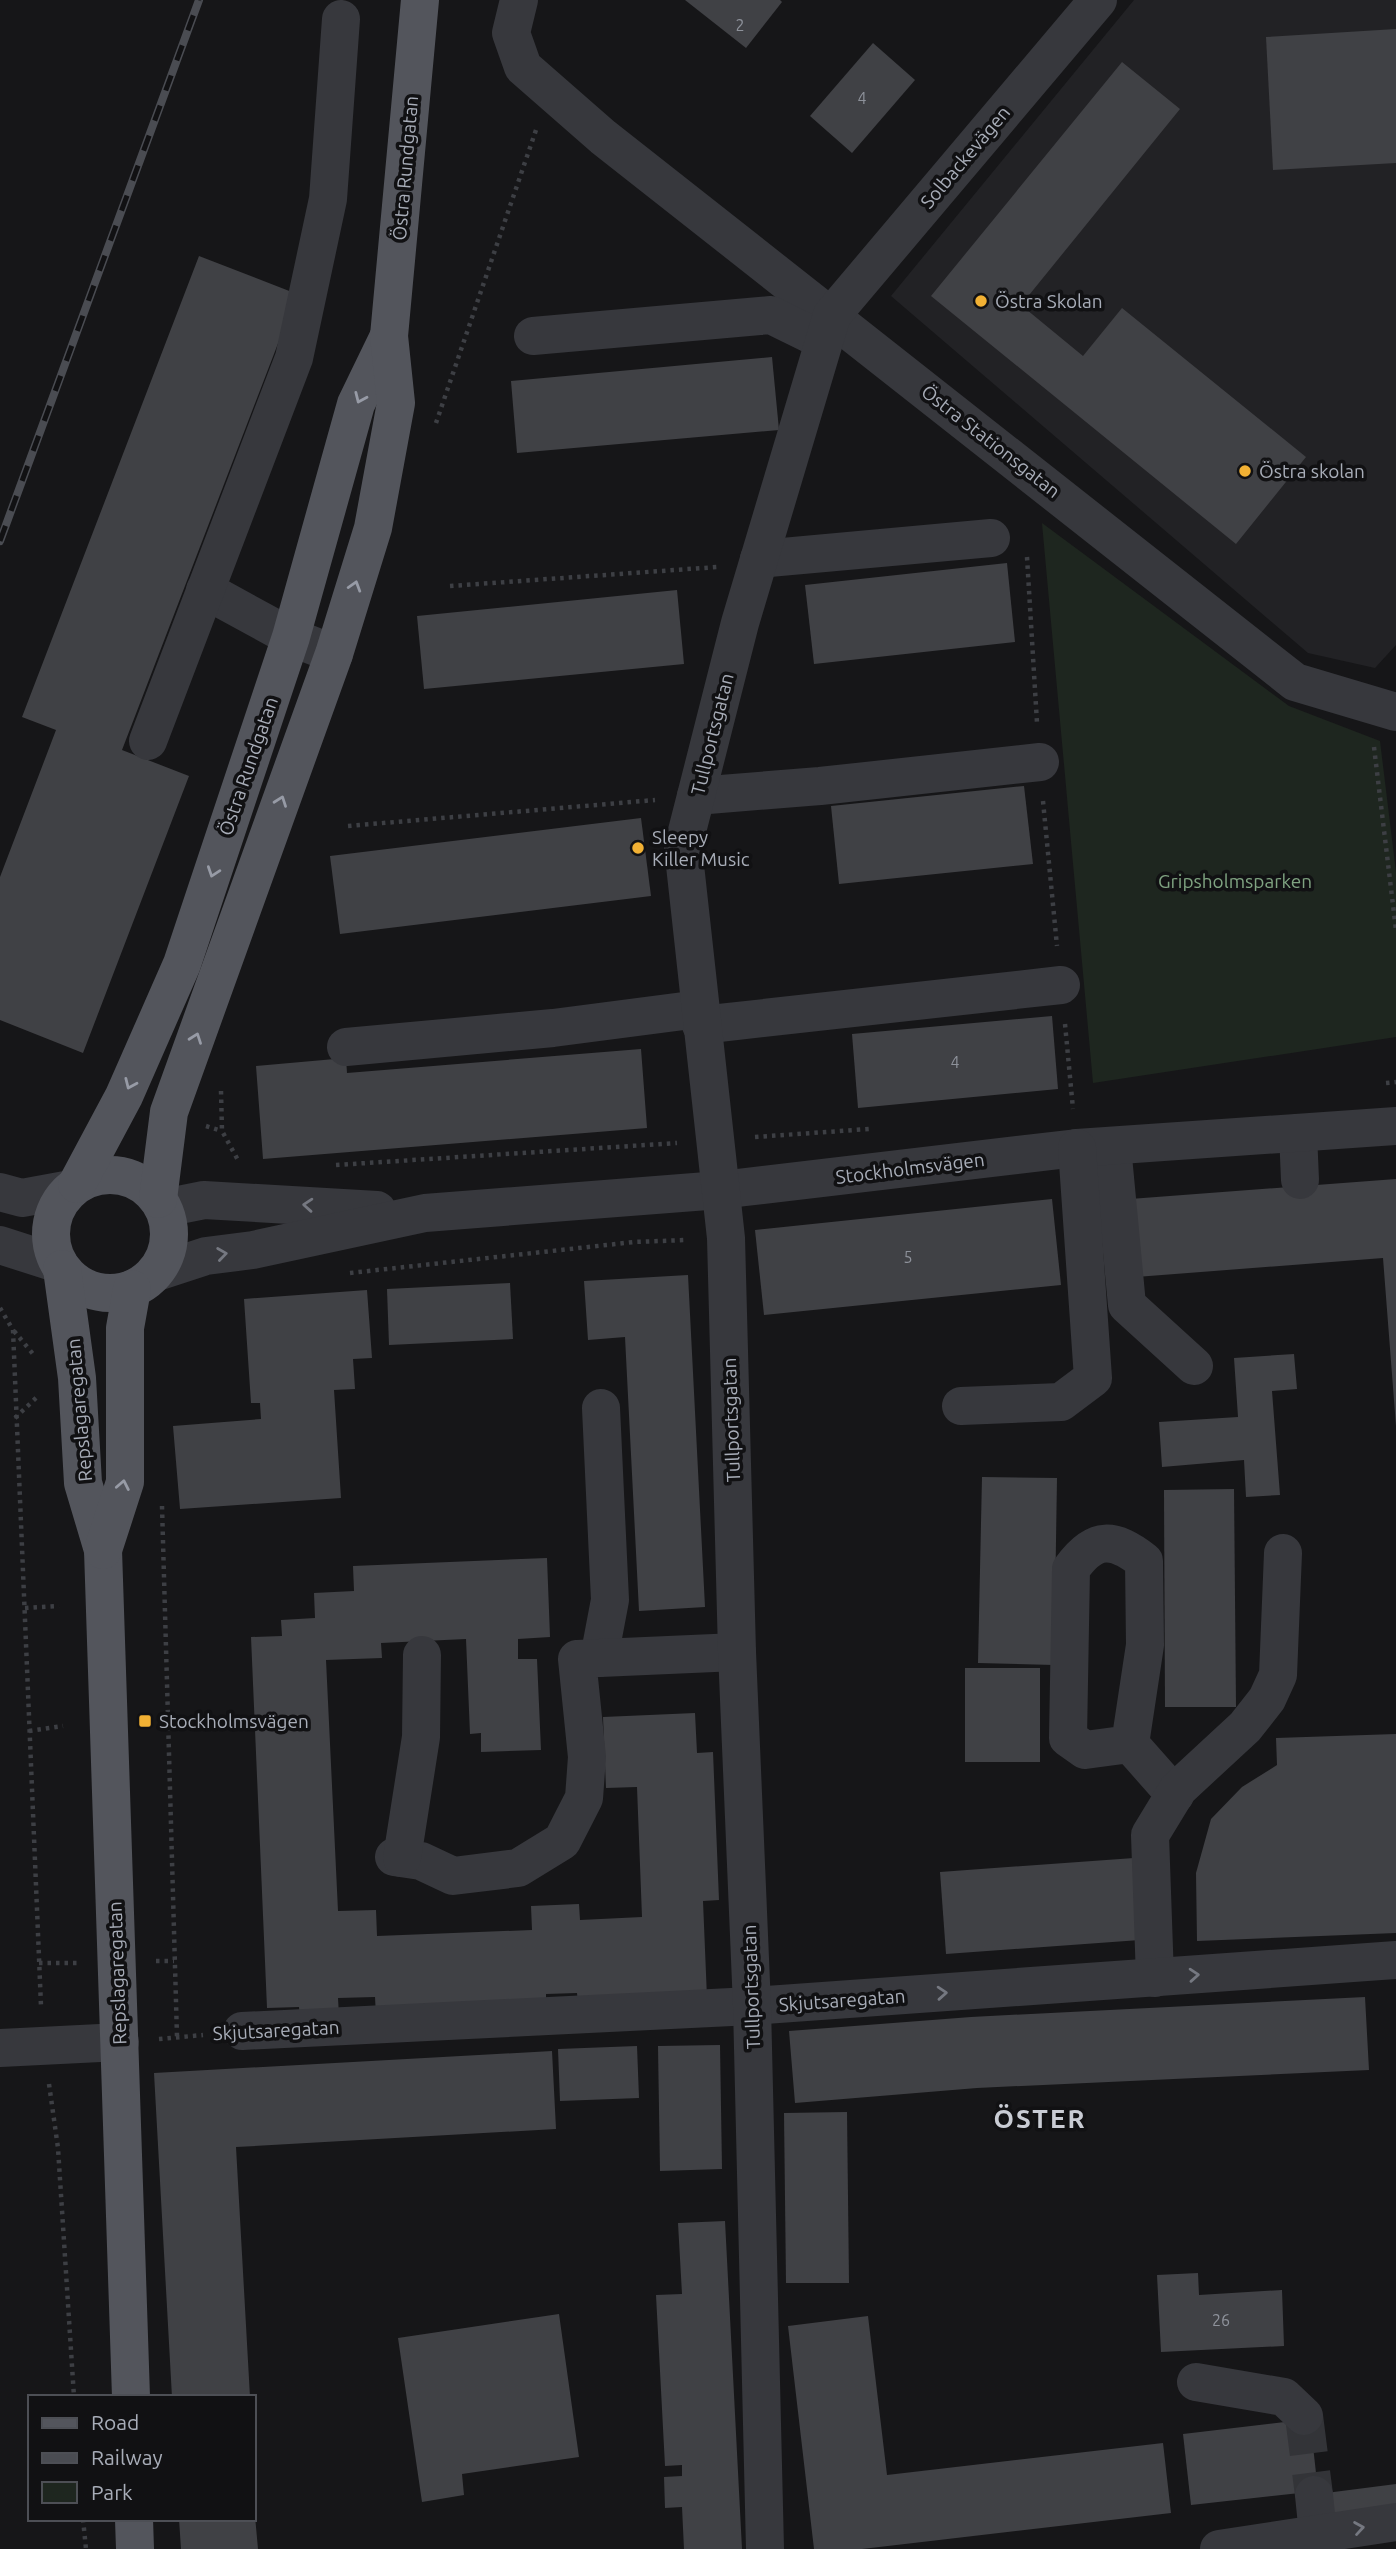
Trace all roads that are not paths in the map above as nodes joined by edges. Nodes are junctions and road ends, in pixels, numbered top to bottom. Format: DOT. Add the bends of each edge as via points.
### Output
graph roads {
  1 [pos="420,0"];
  2 [pos="519,0"];
  3 [pos="1098,0"];
  4 [pos="341,19"];
  5 [pos="828,328"];
  6 [pos="389,336"];
  7 [pos="533,336"];
  8 [pos="992,538"];
  9 [pos="758,564"];
  10 [pos="205,590"];
  11 [pos="291,638"];
  12 [pos="334,654"];
  13 [pos="1391,711"];
  14 [pos="148,741"];
  15 [pos="1040,762"];
  16 [pos="695,800"];
  17 [pos="1061,985"];
  18 [pos="700,1017"];
  19 [pos="346,1046"];
  20 [pos="1396,1126"];
  21 [pos="1298,1133"];
  22 [pos="1090,1136"];
  23 [pos="1300,1180"];
  24 [pos="74,1187"];
  25 [pos="720,1190"];
  26 [pos="0,1192"];
  27 [pos="161,1204"];
  28 [pos="425,1213"];
  29 [pos="0,1245"];
  30 [pos="60,1267"];
  31 [pos="144,1281"];
  32 [pos="1194,1366"];
  33 [pos="961,1406"];
  34 [pos="601,1408"];
  35 [pos="103,1550"];
  36 [pos="1283,1553"];
  37 [pos="737,1652"];
  38 [pos="422,1655"];
  39 [pos="599,1658"];
  40 [pos="1130,1744"];
  41 [pos="1174,1795"];
  42 [pos="1396,1960"];
  43 [pos="1155,1978"];
  44 [pos="752,2006"];
  45 [pos="242,2031"];
  46 [pos="120,2042"];
  47 [pos="0,2048"];
  48 [pos="1196,2382"];
  49 [pos="131,2395"];
  50 [pos="1304,2416"];
  51 [pos="1314,2495"];
  52 [pos="134,2521"];
  53 [pos="1396,2522"];
  54 [pos="1318,2534"];
  55 [pos="135,2549"];
  56 [pos="765,2549"];
  57 [pos="1219,2549"];
  1 -- 6 [label="main road, Östra Rundgatan"];
  2 -- 5 [label="street, Östra Stationsgatan" via="511,33 523,67"];
  3 -- 5 [label="street, Solbackevägen"];
  4 -- 10 [label="street" via="328,199 295,358"];
  5 -- 7 [label="street" via="771,315"];
  5 -- 9 [label="street, Tullportsgatan"];
  5 -- 13 [label="street, Östra Stationsgatan" via="1295,681"];
  6 -- 11 [label="main road, Östra Rundgatan, one-way" via="356,404"];
  12 -- 6 [label="main road, Östra Rundgatan, one-way" via="373,528 396,402"];
  8 -- 9 [label="street"];
  9 -- 16 [label="street, Tullportsgatan"];
  10 -- 11 [label="street"];
  10 -- 14 [label="street"];
  11 -- 12 [label="street"];
  11 -- 24 [label="main road, Östra Rundgatan, one-way" via="182,964 124,1096"];
  27 -- 12 [label="main road, Östra Rundgatan, one-way" via="169,1112"];
  15 -- 16 [label="street"];
  16 -- 18 [label="street, Tullportsgatan" via="682,847"];
  17 -- 18 [label="street"];
  18 -- 19 [label="street"];
  18 -- 25 [label="street, Tullportsgatan"];
  20 -- 21 [label="street, Stockholmsvägen"];
  21 -- 22 [label="street, Stockholmsvägen"];
  21 -- 23 [label="street"];
  22 -- 25 [label="street, Stockholmsvägen"];
  22 -- 32 [label="street" via="1127,1305"];
  22 -- 33 [label="street" via="1093,1378 1061,1402"];
  24 -- 26 [label="street" via="22,1198"];
  24 -- 27 [label="main road" via="94,1177 130,1178 146,1186"];
  24 -- 30 [label="main road" via="53,1217 51,1233"];
  25 -- 28 [label="street, Stockholmsvägen"];
  25 -- 37 [label="street, Tullportsgatan" via="726,1238"];
  28 -- 27 [label="street, Stockholmsvägen, one-way" via="204,1200"];
  27 -- 31 [label="main road" via="170,1241"];
  31 -- 28 [label="street, Stockholmsvägen, one-way" via="206,1256"];
  29 -- 30 [label="street"];
  30 -- 31 [label="main road" via="93,1291 113,1294"];
  30 -- 35 [label="main road, Repslagaregatan" via="74,1343 83,1483"];
  35 -- 31 [label="main road, Repslagaregatan, one-way" via="125,1482 125,1328"];
  34 -- 39 [label="street" via="610,1600"];
  35 -- 46 [label="main road, Repslagaregatan"];
  36 -- 41 [label="street" via="1278,1675 1267,1699 1245,1727"];
  37 -- 39 [label="street"];
  37 -- 44 [label="street, Tullportsgatan"];
  38 -- 39 [label="street" via="421,1737 398,1858 421,1861 453,1876 518,1868 562,1841 584,1798 587,1757 577,1659"];
  40 -- 40 [label="street" via="1145,1645 1144,1561 1124,1546 1105,1542 1082,1553 1071,1569 1068,1738 1085,1751"];
  40 -- 41 [label="street"];
  41 -- 43 [label="street" via="1150,1835"];
  43 -- 42 [label="street, Skjutsaregatan, one-way"];
  44 -- 43 [label="street, Skjutsaregatan, one-way"];
  44 -- 45 [label="street, Skjutsaregatan"];
  44 -- 56 [label="street, Tullportsgatan"];
  46 -- 47 [label="street"];
  46 -- 49 [label="main road, Repslagaregatan"];
  48 -- 50 [label="street" via="1284,2397"];
  51 -- 54 [label="street"];
  52 -- 55 [label="main road"];
  54 -- 53 [label="street, one-way"];
  54 -- 57 [label="street"];
}
